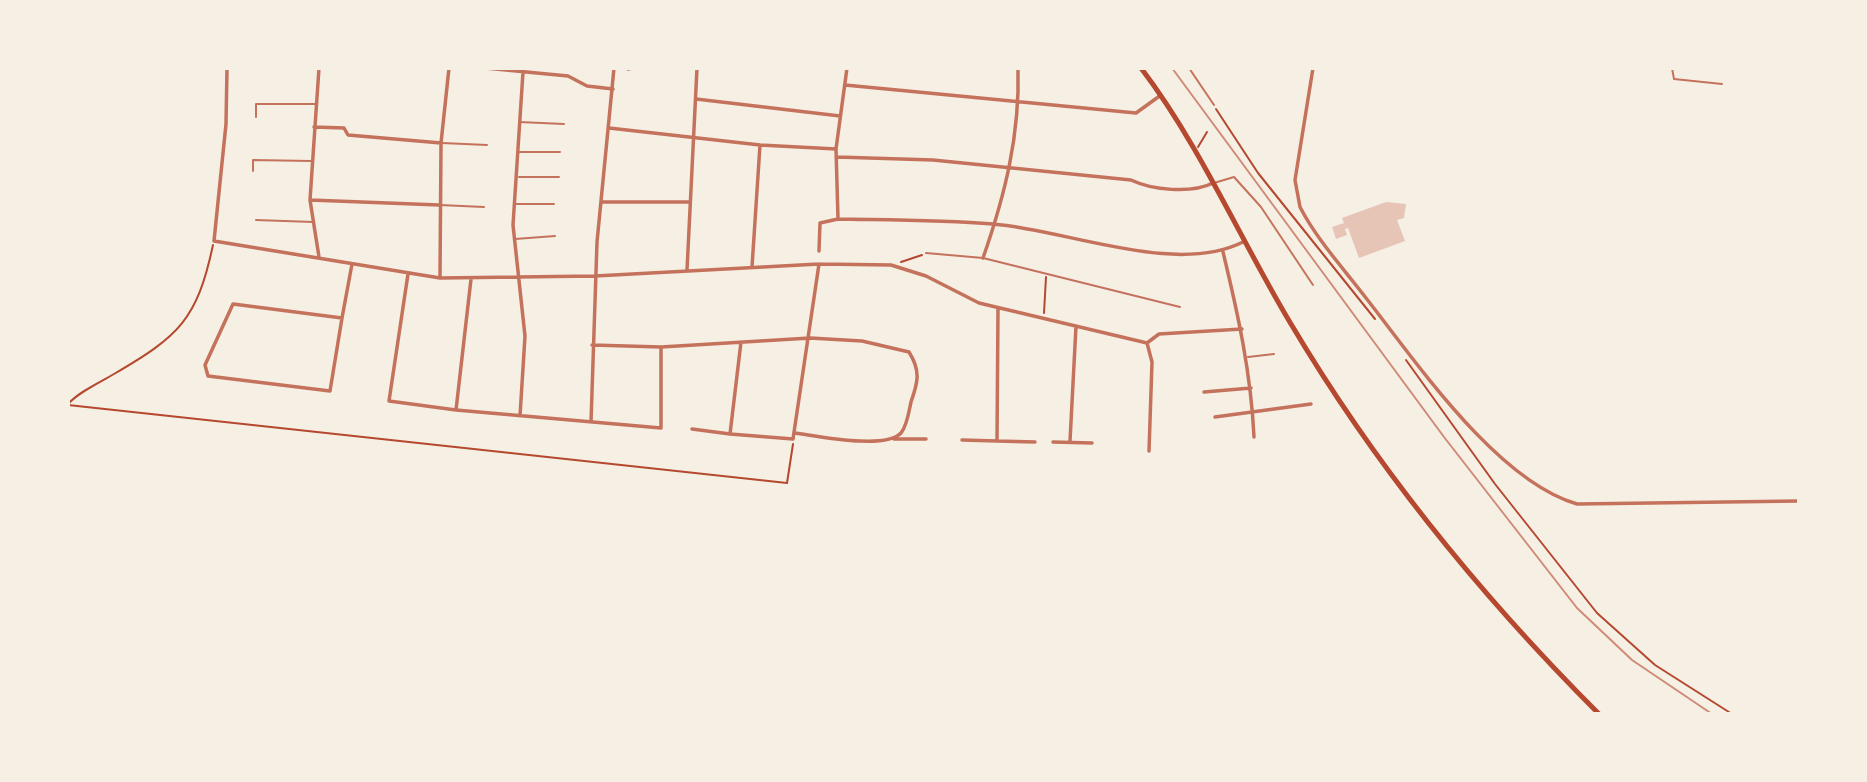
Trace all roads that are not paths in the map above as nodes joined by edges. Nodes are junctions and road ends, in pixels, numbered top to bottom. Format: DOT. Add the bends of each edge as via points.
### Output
graph roads {
  1 [pos="227,68"];
  2 [pos="319,68"];
  3 [pos="449,68"];
  4 [pos="485,68"];
  5 [pos="614,68"];
  6 [pos="697,68"];
  7 [pos="847,68"];
  8 [pos="1018,68"];
  9 [pos="1140,68"];
  10 [pos="1189,68"];
  11 [pos="1313,68"];
  12 [pos="1672,68"];
  13 [pos="523,72"];
  14 [pos="1721,83"];
  15 [pos="845,85"];
  16 [pos="613,89"];
  17 [pos="1161,95"];
  18 [pos="695,99"];
  19 [pos="1019,102"];
  20 [pos="316,104"];
  21 [pos="1214,105"];
  22 [pos="840,116"];
  23 [pos="256,117"];
  24 [pos="518,122"];
  25 [pos="564,124"];
  26 [pos="314,127"];
  27 [pos="609,128"];
  28 [pos="694,138"];
  29 [pos="441,143"];
  30 [pos="487,145"];
  31 [pos="760,145"];
  32 [pos="836,149"];
  33 [pos="518,152"];
  34 [pos="560,152"];
  35 [pos="837,157"];
  36 [pos="311,161"];
  37 [pos="1011,168"];
  38 [pos="253,171"];
  39 [pos="517,177"];
  40 [pos="559,177"];
  41 [pos="1213,183"];
  42 [pos="310,200"];
  43 [pos="602,202"];
  44 [pos="690,202"];
  45 [pos="515,204"];
  46 [pos="554,204"];
  47 [pos="439,205"];
  48 [pos="484,206"];
  49 [pos="838,219"];
  50 [pos="256,220"];
  51 [pos="314,222"];
  52 [pos="995,224"];
  53 [pos="555,236"];
  54 [pos="514,239"];
  55 [pos="1243,242"];
  56 [pos="819,251"];
  57 [pos="1223,252"];
  58 [pos="926,253"];
  59 [pos="319,257"];
  60 [pos="983,258"];
  61 [pos="352,264"];
  62 [pos="819,264"];
  63 [pos="752,267"];
  64 [pos="687,270"];
  65 [pos="408,274"];
  66 [pos="595,276"];
  67 [pos="519,277"];
  68 [pos="440,278"];
  69 [pos="471,279"];
  70 [pos="1313,285"];
  71 [pos="1180,307"];
  72 [pos="998,308"];
  73 [pos="342,318"];
  74 [pos="1076,327"];
  75 [pos="1242,328"];
  76 [pos="810,338"];
  77 [pos="742,342"];
  78 [pos="1147,343"];
  79 [pos="592,345"];
  80 [pos="661,347"];
  81 [pos="1274,354"];
  82 [pos="1247,357"];
  83 [pos="1251,388"];
  84 [pos="1205,392"];
  85 [pos="1311,404"];
  86 [pos="456,410"];
  87 [pos="1253,414"];
  88 [pos="520,416"];
  89 [pos="1215,417"];
  90 [pos="591,422"];
  91 [pos="692,429"];
  92 [pos="795,433"];
  93 [pos="730,435"];
  94 [pos="1254,437"];
  95 [pos="891,439"];
  96 [pos="926,439"];
  97 [pos="962,440"];
  98 [pos="996,441"];
  99 [pos="1070,441"];
  100 [pos="1035,442"];
  101 [pos="1053,442"];
  102 [pos="1092,443"];
  103 [pos="1149,451"];
  104 [pos="1799,500"];
  105 [pos="1600,714"];
  1 -- 59 [label="street" via="214,241"];
  2 -- 20 [label="street"];
  3 -- 29 [label="street"];
  4 -- 13 [label="street"];
  5 -- 16 [label="street"];
  6 -- 18 [label="street"];
  7 -- 15 [label="street"];
  8 -- 19 [label="street"];
  9 -- 17 [label="main road"];
  10 -- 21 [label="lane"];
  11 -- 104 [label="street" via="1296,180 1300,207 1483,441 1549,493 1591,505"];
  12 -- 14 [label="lane" via="1674,79"];
  13 -- 16 [label="street" via="568,76 587,86"];
  13 -- 24 [label="street"];
  15 -- 19 [label="street"];
  15 -- 22 [label="street"];
  16 -- 27 [label="street"];
  17 -- 19 [label="street" via="1136,113"];
  17 -- 41 [label="main road"];
  18 -- 22 [label="street"];
  18 -- 28 [label="street"];
  19 -- 37 [label="street"];
  20 -- 23 [label="lane" via="256,104"];
  20 -- 26 [label="street"];
  22 -- 32 [label="street"];
  24 -- 25 [label="lane"];
  24 -- 33 [label="street"];
  26 -- 29 [label="street" via="344,128 348,135"];
  26 -- 36 [label="street"];
  27 -- 28 [label="street"];
  27 -- 43 [label="street"];
  28 -- 31 [label="street"];
  28 -- 44 [label="street"];
  29 -- 30 [label="lane"];
  29 -- 47 [label="street"];
  31 -- 32 [label="street"];
  31 -- 63 [label="street"];
  32 -- 35 [label="street"];
  33 -- 34 [label="lane"];
  33 -- 39 [label="street"];
  35 -- 37 [label="street"];
  35 -- 49 [label="street"];
  36 -- 38 [label="lane" via="253,160"];
  36 -- 42 [label="street"];
  37 -- 41 [label="street" via="1131,180 1147,188 1200,188"];
  37 -- 52 [label="street"];
  39 -- 40 [label="lane"];
  39 -- 45 [label="street"];
  41 -- 55 [label="main road"];
  41 -- 70 [label="lane" via="1234,177 1261,206"];
  42 -- 47 [label="street"];
  42 -- 51 [label="street"];
  43 -- 44 [label="street"];
  43 -- 66 [label="street"];
  44 -- 64 [label="street"];
  45 -- 46 [label="lane"];
  45 -- 54 [label="street"];
  47 -- 48 [label="lane"];
  47 -- 68 [label="street"];
  49 -- 52 [label="street"];
  49 -- 56 [label="street" via="820,223"];
  50 -- 51 [label="lane"];
  51 -- 59 [label="street"];
  52 -- 57 [label="street" via="1147,253 1202,256"];
  52 -- 60 [label="street"];
  53 -- 54 [label="lane"];
  54 -- 67 [label="street"];
  55 -- 57 [label="street"];
  55 -- 105 [label="main road" via="1378,457 1514,626"];
  57 -- 75 [label="street"];
  58 -- 60 [label="lane"];
  59 -- 61 [label="street"];
  60 -- 71 [label="lane"];
  61 -- 65 [label="street"];
  61 -- 73 [label="street"];
  62 -- 63 [label="street"];
  62 -- 72 [label="street" via="891,265"];
  62 -- 76 [label="street"];
  63 -- 64 [label="street"];
  64 -- 66 [label="street"];
  65 -- 68 [label="street"];
  65 -- 86 [label="street" via="389,401"];
  66 -- 67 [label="street"];
  66 -- 79 [label="street"];
  67 -- 69 [label="street"];
  67 -- 88 [label="street" via="525,336"];
  68 -- 69 [label="street"];
  69 -- 86 [label="street"];
  72 -- 74 [label="street"];
  72 -- 98 [label="street"];
  73 -- 73 [label="street" via="330,391 205,374 233,304"];
  74 -- 78 [label="street"];
  74 -- 99 [label="street"];
  75 -- 78 [label="street" via="1159,334"];
  75 -- 82 [label="street"];
  76 -- 77 [label="street"];
  76 -- 92 [label="street"];
  76 -- 95 [label="street" via="862,341 909,352 919,378 902,432"];
  77 -- 80 [label="street"];
  77 -- 93 [label="street"];
  78 -- 103 [label="street" via="1152,362"];
  79 -- 80 [label="street"];
  79 -- 90 [label="street"];
  80 -- 90 [label="street" via="661,428"];
  81 -- 82 [label="lane"];
  82 -- 83 [label="street"];
  83 -- 84 [label="street"];
  83 -- 87 [label="street"];
  85 -- 87 [label="street"];
  86 -- 88 [label="street"];
  87 -- 89 [label="street"];
  87 -- 94 [label="street"];
  88 -- 90 [label="street"];
  91 -- 93 [label="street"];
  92 -- 93 [label="street" via="793,439"];
  92 -- 95 [label="street" via="866,441"];
  95 -- 96 [label="street"];
  97 -- 98 [label="street"];
  98 -- 100 [label="street"];
  99 -- 101 [label="street"];
  99 -- 102 [label="street"];
}
